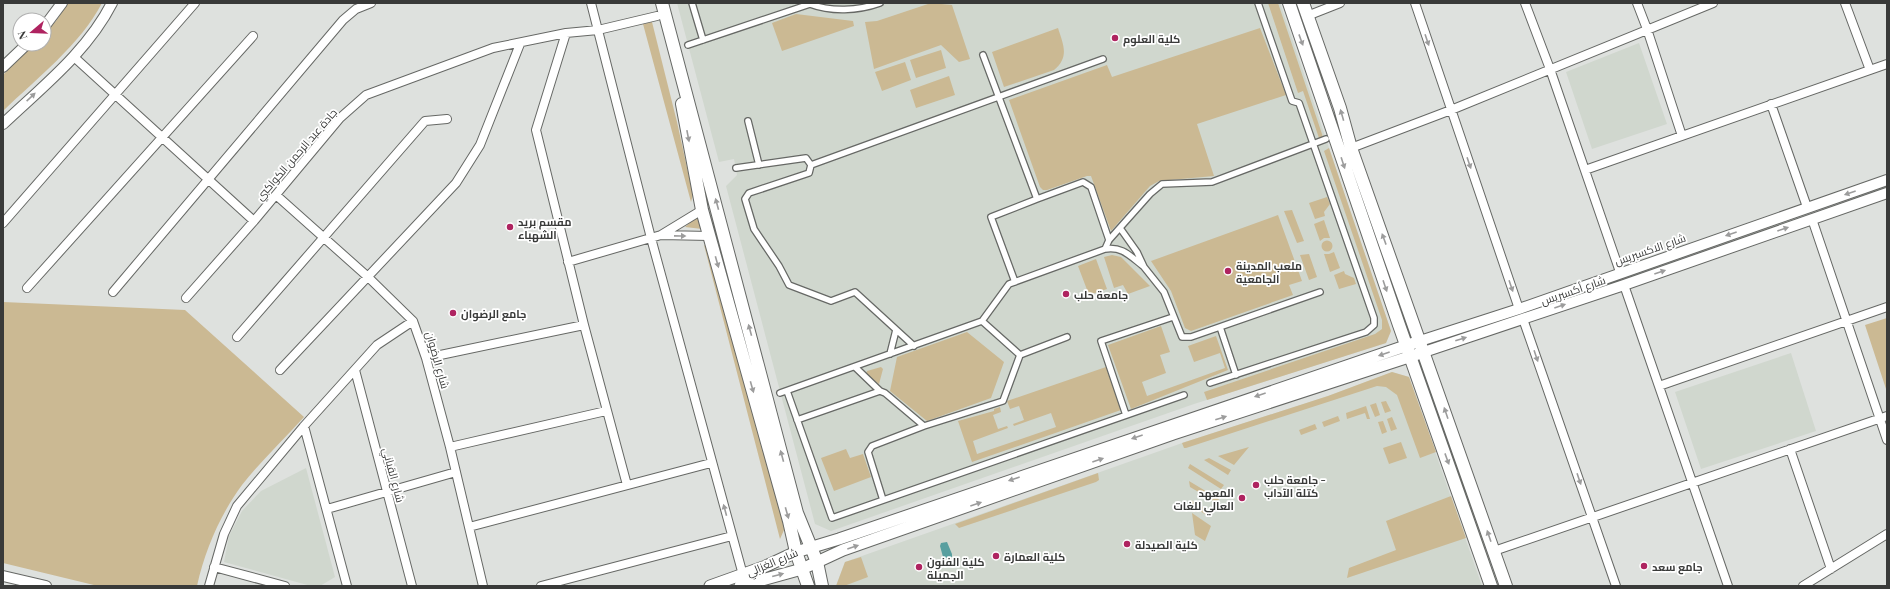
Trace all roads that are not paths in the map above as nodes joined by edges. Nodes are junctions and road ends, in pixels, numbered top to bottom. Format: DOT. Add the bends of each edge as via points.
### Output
graph roads {
  1 [pos="62,3"];
  2 [pos="112,3"];
  3 [pos="195,3"];
  4 [pos="371,3"];
  5 [pos="591,3"];
  6 [pos="654,3"];
  7 [pos="662,3"];
  8 [pos="692,3"];
  9 [pos="811,3"];
  10 [pos="880,3"];
  11 [pos="1258,3"];
  12 [pos="1289,3"];
  13 [pos="1303,3"];
  14 [pos="1340,3"];
  15 [pos="1415,3"];
  16 [pos="1525,3"];
  17 [pos="1637,3"];
  18 [pos="1713,3"];
  19 [pos="1845,3"];
  20 [pos="353,6"];
  21 [pos="52,16"];
  22 [pos="657,16"];
  23 [pos="1307,16"];
  24 [pos="598,30"];
  25 [pos="1647,30"];
  26 [pos="566,34"];
  27 [pos="253,36"];
  28 [pos="703,40"];
  29 [pos="520,44"];
  30 [pos="688,45"];
  31 [pos="19,52"];
  32 [pos="983,55"];
  33 [pos="74,57"];
  34 [pos="1103,59"];
  35 [pos="1887,64"];
  36 [pos="3,67"];
  37 [pos="1550,69"];
  38 [pos="1870,70"];
  39 [pos="1333,88"];
  40 [pos="1320,93"];
  41 [pos="115,95"];
  42 [pos="999,97"];
  43 [pos="1771,104"];
  44 [pos="1451,110"];
  45 [pos="447,119"];
  46 [pos="748,121"];
  47 [pos="3,124"];
  48 [pos="1682,136"];
  49 [pos="161,137"];
  50 [pos="1326,139"];
  51 [pos="1313,144"];
  52 [pos="1351,148"];
  53 [pos="759,165"];
  54 [pos="811,165"];
  55 [pos="736,168"];
  56 [pos="1585,170"];
  57 [pos="208,180"];
  58 [pos="1887,180"];
  59 [pos="1887,193"];
  60 [pos="276,195"];
  61 [pos="1037,199"];
  62 [pos="1807,207"];
  63 [pos="702,210"];
  64 [pos="1812,220"];
  65 [pos="254,221"];
  66 [pos="3,224"];
  67 [pos="1120,228"];
  68 [pos="662,235"];
  69 [pos="323,236"];
  70 [pos="710,236"];
  71 [pos="651,238"];
  72 [pos="1110,240"];
  73 [pos="1105,249"];
  74 [pos="568,262"];
  75 [pos="1144,267"];
  76 [pos="1620,272"];
  77 [pos="368,277"];
  78 [pos="1015,282"];
  79 [pos="1624,285"];
  80 [pos="27,288"];
  81 [pos="113,292"];
  82 [pos="1320,292"];
  83 [pos="186,298"];
  84 [pos="1887,307"];
  85 [pos="1519,309"];
  86 [pos="1173,317"];
  87 [pos="1523,319"];
  88 [pos="414,321"];
  89 [pos="982,321"];
  90 [pos="1846,321"];
  91 [pos="584,326"];
  92 [pos="1220,327"];
  93 [pos="896,330"];
  94 [pos="237,337"];
  95 [pos="1067,337"];
  96 [pos="914,346"];
  97 [pos="1422,346"];
  98 [pos="1408,351"];
  99 [pos="890,354"];
  100 [pos="1020,355"];
  101 [pos="426,358"];
  102 [pos="855,367"];
  103 [pos="280,370"];
  104 [pos="355,370"];
  105 [pos="1236,375"];
  106 [pos="1210,384"];
  107 [pos="1659,386"];
  108 [pos="787,391"];
  109 [pos="880,391"];
  110 [pos="780,393"];
  111 [pos="1184,394"];
  112 [pos="606,410"];
  113 [pos="1126,415"];
  114 [pos="1883,417"];
  115 [pos="797,420"];
  116 [pos="304,426"];
  117 [pos="924,426"];
  118 [pos="1887,440"];
  119 [pos="450,447"];
  120 [pos="1790,449"];
  121 [pos="711,463"];
  122 [pos="456,472"];
  123 [pos="1692,483"];
  124 [pos="626,485"];
  125 [pos="387,492"];
  126 [pos="884,500"];
  127 [pos="326,509"];
  128 [pos="1592,518"];
  129 [pos="469,527"];
  130 [pos="1887,534"];
  131 [pos="732,536"];
  132 [pos="811,547"];
  133 [pos="1494,551"];
  134 [pos="796,552"];
  135 [pos="817,562"];
  136 [pos="214,567"];
  137 [pos="802,568"];
  138 [pos="1831,569"];
  139 [pos="743,575"];
  140 [pos="3,576"];
  141 [pos="46,586"];
  142 [pos="209,586"];
  143 [pos="285,586"];
  144 [pos="347,586"];
  145 [pos="412,586"];
  146 [pos="483,586"];
  147 [pos="542,586"];
  148 [pos="710,586"];
  149 [pos="740,586"];
  150 [pos="808,586"];
  151 [pos="822,586"];
  152 [pos="1491,586"];
  153 [pos="1506,586"];
  154 [pos="1616,586"];
  155 [pos="1728,586"];
  156 [pos="1803,586"];
  1 -- 21 [label="street"];
  2 -- 33 [label="street" via="103,21"];
  3 -- 41 [label="street"];
  4 -- 20 [label="street"];
  5 -- 24 [label="street"];
  6 -- 22 [label="main road"];
  132 -- 7 [label="main road, one-way" via="797,513"];
  8 -- 28 [label="street"];
  9 -- 10 [label="street" via="821,8 860,9"];
  9 -- 28 [label="street"];
  11 -- 51 [label="street" via="1292,101 1299,103"];
  12 -- 40 [label="main road, one-way"];
  13 -- 23 [label="main road"];
  14 -- 23 [label="street"];
  15 -- 44 [label="street, one-way"];
  16 -- 37 [label="street"];
  17 -- 25 [label="street"];
  18 -- 25 [label="street"];
  19 -- 38 [label="street"];
  20 -- 57 [label="street"];
  22 -- 24 [label="street, جادة عبد الرحمن الكواكبي"];
  22 -- 63 [label="main road, one-way" via="682,105"];
  23 -- 39 [label="main road"];
  24 -- 26 [label="street, جادة عبد الرحمن الكواكبي"];
  24 -- 71 [label="street"];
  25 -- 37 [label="street"];
  25 -- 48 [label="street"];
  26 -- 29 [label="street, جادة عبد الرحمن الكواكبي"];
  26 -- 74 [label="street" via="536,130"];
  27 -- 49 [label="street"];
  28 -- 30 [label="street"];
  29 -- 60 [label="street, جادة عبد الرحمن الكواكبي" via="493,48 366,95 340,118"];
  29 -- 77 [label="street" via="480,145 456,182"];
  31 -- 36 [label="street"];
  32 -- 42 [label="street"];
  33 -- 41 [label="street"];
  47 -- 33 [label="street, one-way"];
  34 -- 42 [label="street"];
  35 -- 38 [label="street"];
  37 -- 44 [label="street"];
  37 -- 56 [label="street"];
  38 -- 43 [label="street"];
  39 -- 40 [label="main road"];
  52 -- 39 [label="main road, one-way"];
  40 -- 98 [label="main road, one-way"];
  41 -- 49 [label="street"];
  41 -- 66 [label="street"];
  42 -- 54 [label="street"];
  42 -- 61 [label="street"];
  43 -- 48 [label="street"];
  43 -- 62 [label="street"];
  44 -- 52 [label="street"];
  44 -- 85 [label="street, one-way"];
  45 -- 69 [label="street" via="425,121"];
  46 -- 53 [label="street"];
  48 -- 56 [label="street"];
  49 -- 57 [label="street"];
  49 -- 80 [label="street"];
  50 -- 51 [label="street"];
  51 -- 67 [label="street" via="1212,182 1162,184"];
  51 -- 105 [label="street" via="1374,318 1374,325 1366,332"];
  97 -- 52 [label="main road, one-way"];
  53 -- 54 [label="street" via="806,158"];
  53 -- 55 [label="street"];
  54 -- 93 [label="street" via="809,173 750,193 746,199 754,229 789,285 830,301 855,292"];
  56 -- 76 [label="street"];
  57 -- 65 [label="street"];
  57 -- 81 [label="street"];
  58 -- 62 [label="street, شارع الاكسبريس, one-way"];
  59 -- 64 [label="street, شارع أكسبريس"];
  60 -- 65 [label="street, جادة عبد الرحمن الكواكبي"];
  60 -- 69 [label="street, شارع الرضوان"];
  61 -- 72 [label="street" via="1082,182 1090,187"];
  61 -- 78 [label="street" via="991,217"];
  62 -- 76 [label="street, شارع الاكسبريس, one-way"];
  63 -- 68 [label="street"];
  63 -- 70 [label="main road"];
  79 -- 64 [label="street, شارع أكسبريس, one-way"];
  64 -- 90 [label="street"];
  65 -- 83 [label="street, جادة عبد الرحمن الكواكبي"];
  67 -- 72 [label="street"];
  67 -- 75 [label="street" via="1138,252"];
  68 -- 70 [label="street, one-way"];
  68 -- 71 [label="street"];
  69 -- 77 [label="street, شارع الرضوان"];
  69 -- 94 [label="street"];
  70 -- 134 [label="main road, one-way"];
  71 -- 74 [label="street"];
  71 -- 121 [label="street"];
  72 -- 73 [label="street"];
  73 -- 75 [label="street" via="1123,250"];
  73 -- 78 [label="street"];
  74 -- 91 [label="street"];
  75 -- 86 [label="street" via="1164,292"];
  76 -- 85 [label="street, شارع الاكسبريس"];
  77 -- 88 [label="street, شارع الرضوان"];
  77 -- 103 [label="street"];
  78 -- 89 [label="street" via="1009,284"];
  87 -- 79 [label="street, شارع أكسبريس, one-way"];
  79 -- 107 [label="street"];
  82 -- 92 [label="street"];
  84 -- 90 [label="street"];
  85 -- 97 [label="street, شارع الاكسبريس"];
  86 -- 92 [label="street" via="1182,337 1191,337"];
  86 -- 113 [label="street" via="1102,342"];
  97 -- 87 [label="street, شارع أكسبريس, one-way"];
  87 -- 128 [label="street, one-way"];
  88 -- 101 [label="street, شارع الرضوان"];
  88 -- 104 [label="street" via="378,345"];
  89 -- 96 [label="street"];
  89 -- 100 [label="street"];
  90 -- 107 [label="street"];
  90 -- 114 [label="street"];
  91 -- 101 [label="street"];
  91 -- 112 [label="street"];
  92 -- 105 [label="street"];
  93 -- 96 [label="street"];
  93 -- 99 [label="street"];
  95 -- 100 [label="street"];
  96 -- 99 [label="street"];
  97 -- 98 [label="main road"];
  133 -- 97 [label="main road, one-way"];
  98 -- 132 [label="main road, شارع الغزالي, one-way" via="839,540"];
  135 -- 98 [label="main road, شارع الغزالي, one-way" via="843,550"];
  98 -- 152 [label="main road, one-way"];
  99 -- 102 [label="street"];
  100 -- 117 [label="street" via="1003,401"];
  101 -- 119 [label="street, شارع الرضوان"];
  102 -- 108 [label="street"];
  102 -- 109 [label="street"];
  104 -- 116 [label="street"];
  104 -- 125 [label="street, شارع القباني"];
  105 -- 106 [label="street"];
  107 -- 123 [label="street"];
  108 -- 110 [label="street"];
  108 -- 115 [label="street"];
  109 -- 115 [label="street"];
  109 -- 117 [label="street"];
  111 -- 113 [label="street"];
  112 -- 119 [label="street"];
  112 -- 124 [label="street"];
  113 -- 126 [label="street"];
  114 -- 118 [label="street"];
  114 -- 120 [label="street"];
  115 -- 126 [label="street" via="832,518"];
  116 -- 127 [label="street"];
  116 -- 136 [label="street" via="237,506 224,534"];
  117 -- 126 [label="street" via="872,446 868,452"];
  119 -- 122 [label="street, شارع الرضوان"];
  120 -- 123 [label="street"];
  120 -- 138 [label="street"];
  121 -- 124 [label="street"];
  131 -- 121 [label="street, one-way"];
  122 -- 125 [label="street"];
  122 -- 129 [label="street, شارع الرضوان"];
  123 -- 128 [label="street"];
  123 -- 155 [label="street"];
  124 -- 129 [label="street"];
  125 -- 127 [label="street"];
  125 -- 145 [label="street, شارع القباني"];
  127 -- 144 [label="street"];
  128 -- 133 [label="street"];
  128 -- 154 [label="street"];
  129 -- 146 [label="street, شارع الرضوان"];
  130 -- 138 [label="street"];
  131 -- 139 [label="street"];
  131 -- 147 [label="street"];
  132 -- 134 [label="main road, شارع الغزالي"];
  132 -- 135 [label="main road"];
  133 -- 153 [label="main road"];
  134 -- 137 [label="main road"];
  134 -- 139 [label="main road, شارع الغزالي"];
  135 -- 137 [label="main road, شارع الغزالي"];
  135 -- 151 [label="main road"];
  136 -- 142 [label="street"];
  136 -- 143 [label="street"];
  149 -- 137 [label="main road, شارع الغزالي, one-way"];
  137 -- 150 [label="main road"];
  138 -- 156 [label="street"];
  139 -- 148 [label="main road, شارع الغزالي"];
  140 -- 141 [label="street"];
}
